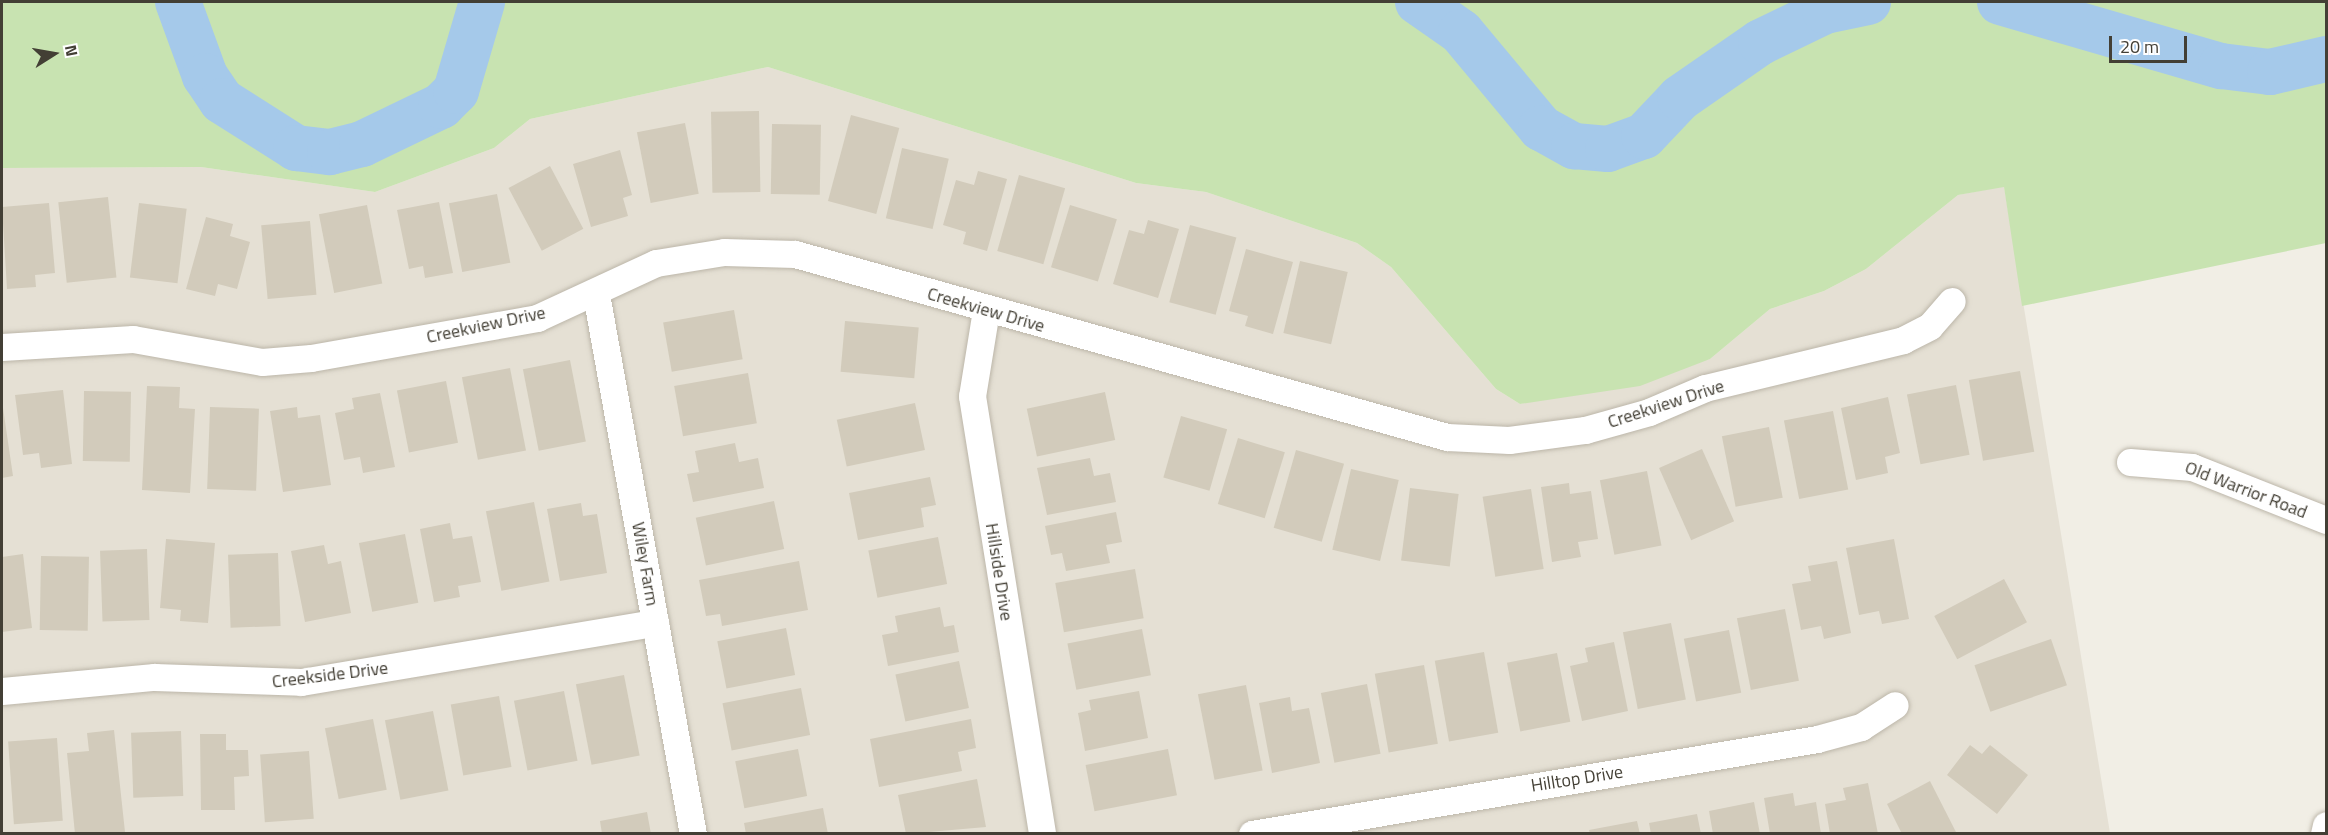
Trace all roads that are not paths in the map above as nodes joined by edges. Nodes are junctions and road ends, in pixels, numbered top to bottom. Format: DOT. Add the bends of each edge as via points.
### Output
graph roads {
  1 [pos="596,294"];
  2 [pos="1952,301"];
  3 [pos="986,310"];
  4 [pos="2,347"];
  5 [pos="2130,462"];
  6 [pos="2326,520"];
  7 [pos="655,623"];
  8 [pos="2,691"];
  9 [pos="1895,705"];
  10 [pos="2326,825"];
  11 [pos="693,834"];
  12 [pos="1042,834"];
  13 [pos="1252,834"];
  14 [pos="2324,834"];
  1 -- 3 [label="street, Creekview Drive" via="656,263 724,252 795,254"];
  1 -- 4 [label="street, Creekview Drive" via="537,318 310,358 262,362 132,339"];
  1 -- 7 [label="street, Wiley Farm"];
  2 -- 3 [label="street, Creekview Drive" via="1930,326 1903,340 1705,388 1649,412 1585,429 1509,440 1447,438"];
  3 -- 12 [label="street, Hillside Drive" via="972,396"];
  5 -- 6 [label="street, Old Warrior Road" via="2192,467"];
  7 -- 8 [label="street, Creekside Drive" via="301,682 154,677"];
  7 -- 11 [label="street, Wiley Farm"];
  9 -- 13 [label="street, Hilltop Drive" via="1861,726 1817,739"];
  10 -- 14 [label="street"];
}
